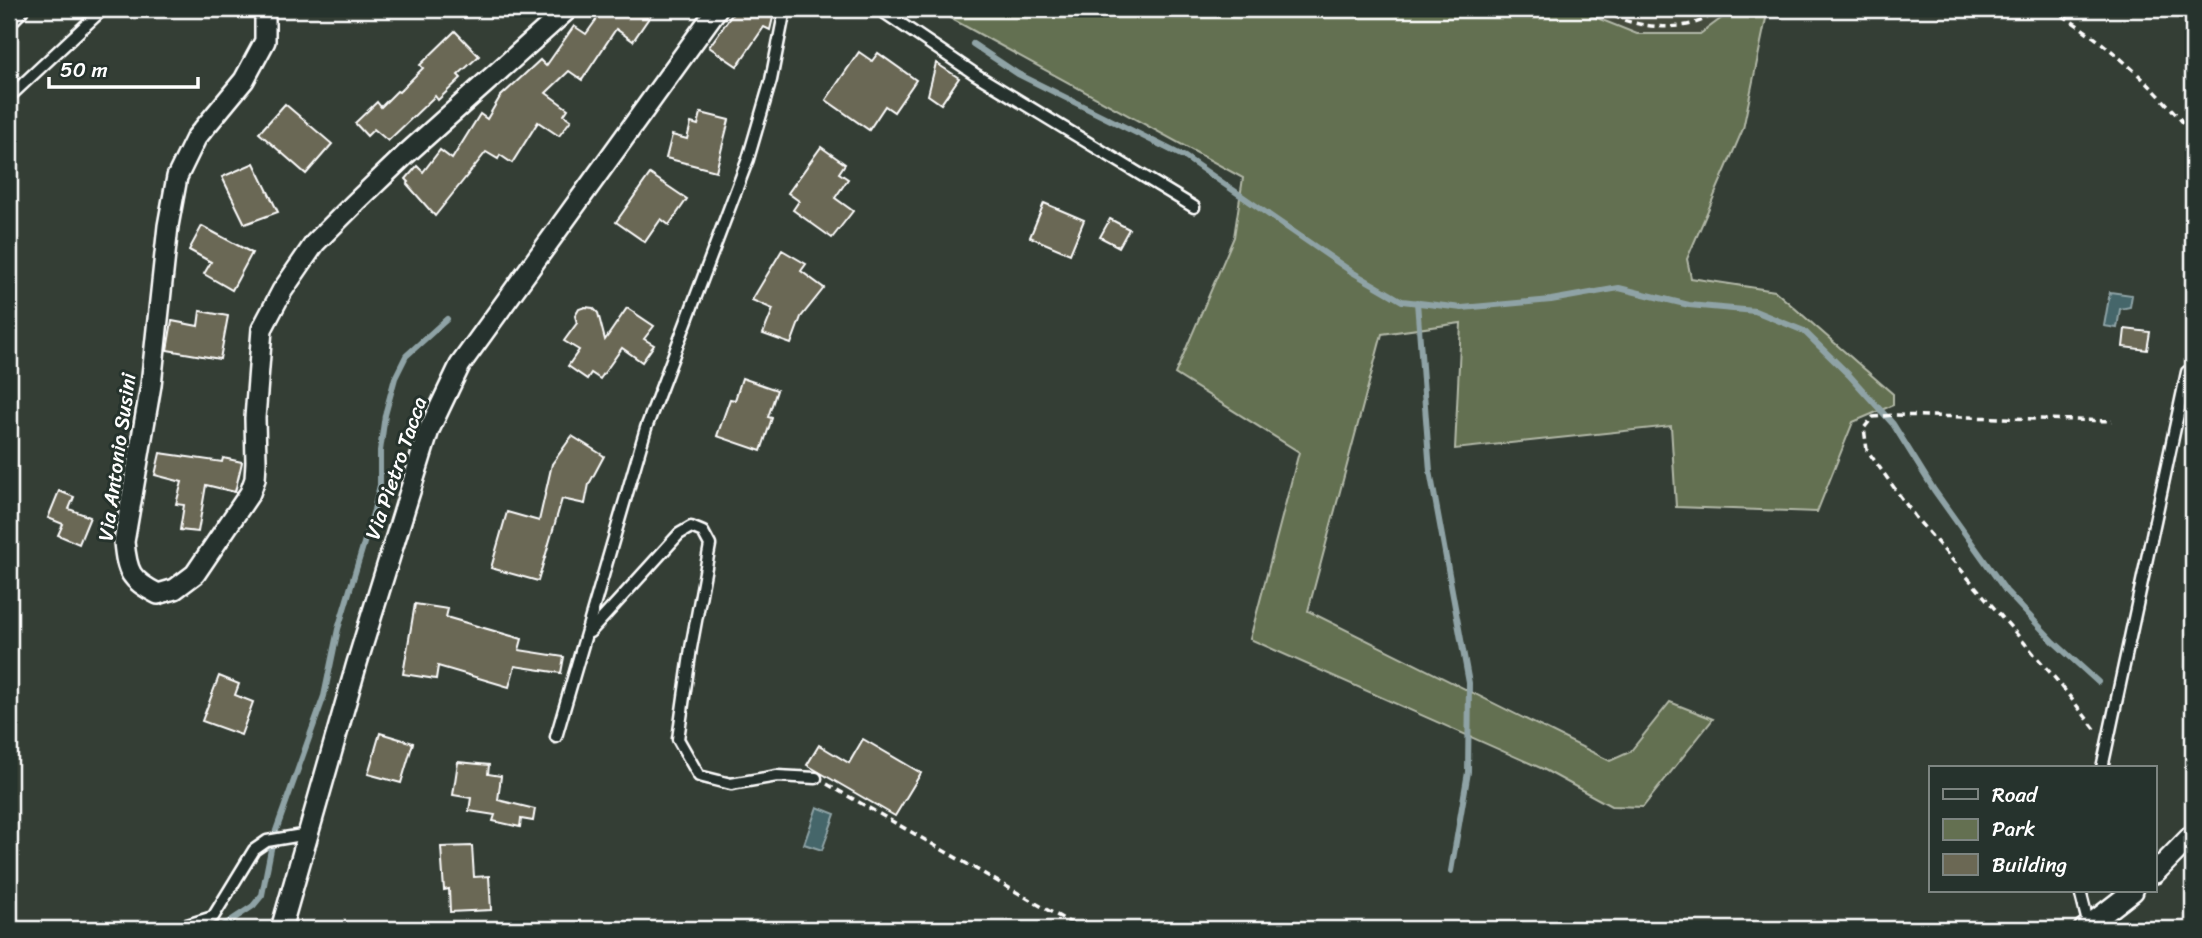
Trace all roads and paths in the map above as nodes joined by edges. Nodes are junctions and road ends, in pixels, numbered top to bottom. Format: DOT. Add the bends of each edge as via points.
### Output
graph roads {
  1 [pos="18,9"];
  2 [pos="103,9"];
  3 [pos="265,9"];
  4 [pos="568,9"];
  5 [pos="717,9"];
  6 [pos="785,9"];
  7 [pos="879,9"];
  8 [pos="1603,9"];
  9 [pos="1718,9"];
  10 [pos="2052,9"];
  11 [pos="9,18"];
  12 [pos="9,97"];
  13 [pos="2193,135"];
  14 [pos="1194,207"];
  15 [pos="2187,372"];
  16 [pos="2112,421"];
  17 [pos="587,635"];
  18 [pos="556,737"];
  19 [pos="2107,744"];
  20 [pos="2102,766"];
  21 [pos="816,778"];
  22 [pos="309,834"];
  23 [pos="2193,834"];
  24 [pos="2156,872"];
  25 [pos="2080,892"];
  26 [pos="2132,892"];
  27 [pos="2087,928"];
  28 [pos="174,929"];
  29 [pos="281,929"];
  30 [pos="1081,929"];
  1 -- 11 [label="street"];
  2 -- 12 [label="lane"];
  3 -- 4 [label="street, Via Antonio Susini" via="265,41 244,80 196,138 177,177 168,226 150,385 124,542 127,567 141,585 158,594 175,589 195,574 250,493 255,479 262,329 282,290 315,243 354,204"];
  5 -- 22 [label="street, Via Pietro Tacca" via="460,365 429,430"];
  6 -- 17 [label="lane" via="748,159 646,428"];
  7 -- 14 [label="lane" via="975,75"];
  8 -- 9 [label="path" via="1626,22 1656,25 1685,24"];
  10 -- 13 [label="path" via="2149,83"];
  15 -- 19 [label="lane"];
  16 -- 19 [label="path" via="1893,415 1873,417 1864,428 1867,450 1916,518"];
  17 -- 18 [label="lane"];
  17 -- 21 [label="lane" via="680,534 691,527 702,532 710,545 678,739 699,776 731,784 778,776"];
  19 -- 20 [label="lane"];
  21 -- 30 [label="path"];
  22 -- 28 [label="lane" via="267,841 254,850 213,917"];
  22 -- 29 [label="street, Via Pietro Tacca"];
  23 -- 24 [label="street"];
  25 -- 27 [label="lane"];
  26 -- 27 [label="street"];
}
